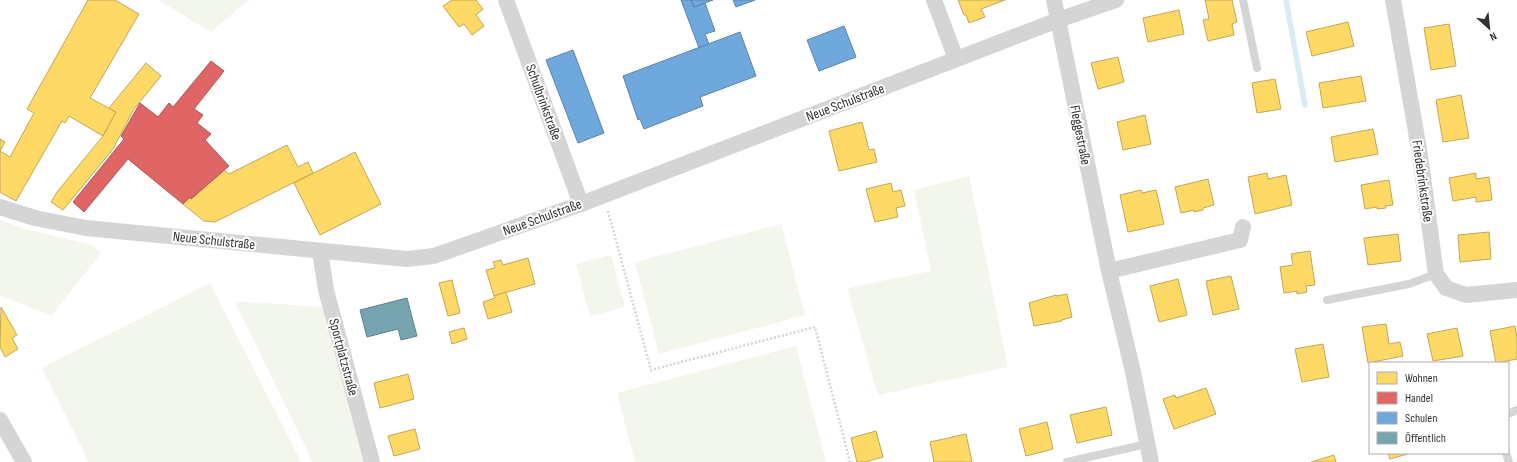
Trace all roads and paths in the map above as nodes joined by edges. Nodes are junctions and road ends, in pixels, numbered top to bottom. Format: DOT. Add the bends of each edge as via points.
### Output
graph roads {
  1 [pos="506,0"];
  2 [pos="934,0"];
  3 [pos="1054,0"];
  4 [pos="1116,0"];
  5 [pos="1243,0"];
  6 [pos="1393,0"];
  7 [pos="1058,20"];
  8 [pos="956,59"];
  9 [pos="1257,68"];
  10 [pos="604,195"];
  11 [pos="581,204"];
  12 [pos="0,208"];
  13 [pos="1243,227"];
  14 [pos="320,251"];
  15 [pos="1109,271"];
  16 [pos="1436,274"];
  17 [pos="1517,290"];
  18 [pos="1327,300"];
  19 [pos="0,420"];
  20 [pos="1147,444"];
  21 [pos="24,462"];
  22 [pos="372,462"];
  23 [pos="850,462"];
  24 [pos="1067,462"];
  25 [pos="1151,462"];
  1 -- 11 [label="street, Schulbrinkstraße"];
  2 -- 8 [label="street"];
  3 -- 7 [label="street, Fleggestraße"];
  4 -- 7 [label="street, Neue Schulstraße"];
  5 -- 9 [label="lane"];
  6 -- 16 [label="street, Friedebrinkstraße" via="1420,155"];
  7 -- 8 [label="street, Neue Schulstraße"];
  7 -- 15 [label="street, Fleggestraße"];
  8 -- 10 [label="street, Neue Schulstraße"];
  10 -- 11 [label="street, Neue Schulstraße"];
  10 -- 23 [label="path" via="651,370 815,327"];
  11 -- 14 [label="street, Neue Schulstraße" via="434,256 407,259"];
  12 -- 14 [label="street, Neue Schulstraße" via="86,228"];
  13 -- 15 [label="street" via="1240,240"];
  14 -- 22 [label="street, Sportplatzstraße" via="326,290"];
  15 -- 20 [label="street, Fleggestraße"];
  16 -- 17 [label="street" via="1446,288 1466,295"];
  16 -- 18 [label="lane" via="1409,284"];
  19 -- 21 [label="street"];
  20 -- 24 [label="lane"];
  20 -- 25 [label="street, Fleggestraße"];
}
